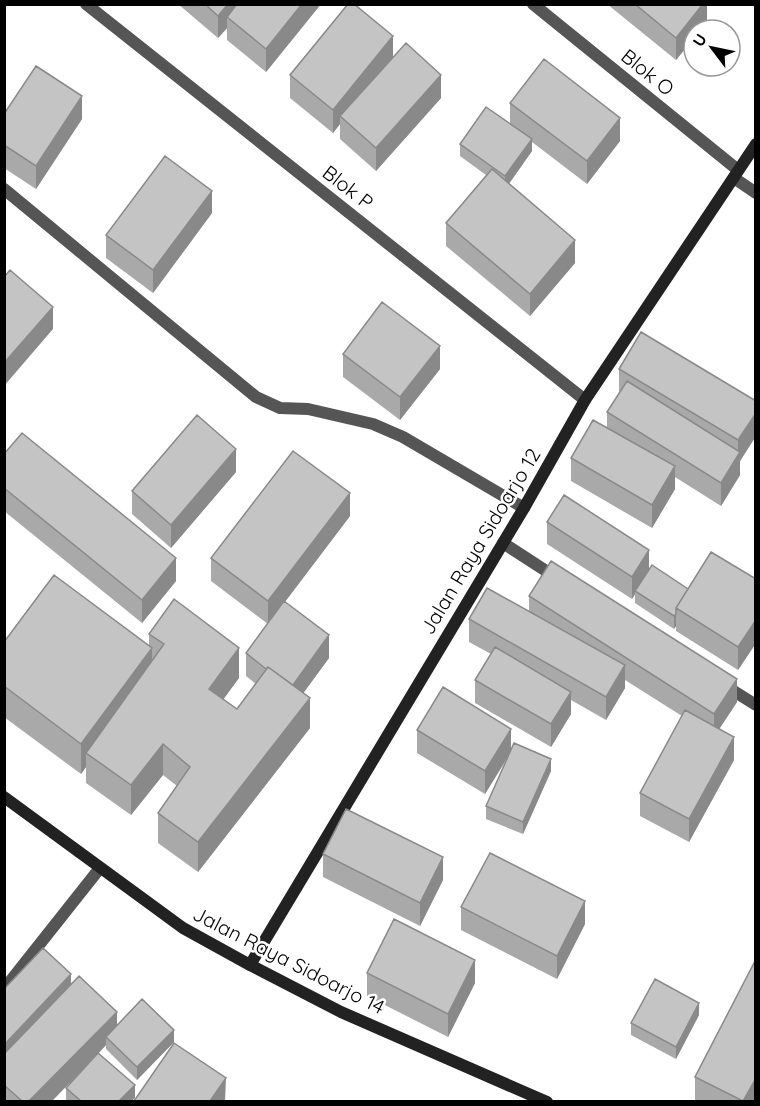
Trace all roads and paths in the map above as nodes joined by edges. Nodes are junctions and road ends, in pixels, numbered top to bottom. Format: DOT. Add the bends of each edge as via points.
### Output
graph roads {
  1 [pos="86,4"];
  2 [pos="533,4"];
  3 [pos="756,144"];
  4 [pos="736,174"];
  5 [pos="4,189"];
  6 [pos="756,193"];
  7 [pos="585,400"];
  8 [pos="524,508"];
  9 [pos="503,543"];
  10 [pos="571,587"];
  11 [pos="717,680"];
  12 [pos="756,705"];
  13 [pos="4,797"];
  14 [pos="100,868"];
  15 [pos="250,965"];
  16 [pos="4,989"];
  17 [pos="547,1101"];
  1 -- 7 [label="street, Blok P"];
  2 -- 4 [label="street, Blok O"];
  3 -- 4 [label="main road, Jalan Raya Sidoarjo 12"];
  4 -- 6 [label="street, Blok O"];
  4 -- 7 [label="main road, Jalan Raya Sidoarjo 12"];
  5 -- 8 [label="street" via="256,397 280,408 308,409 373,424 403,437"];
  7 -- 8 [label="main road, Jalan Raya Sidoarjo 12"];
  8 -- 9 [label="main road, Jalan Raya Sidoarjo 12"];
  9 -- 10 [label="street"];
  9 -- 15 [label="main road, Jalan Raya Sidoarjo 12"];
  11 -- 12 [label="street"];
  13 -- 14 [label="main road, Jalan Raya Sidoarjo 14"];
  14 -- 15 [label="main road, Jalan Raya Sidoarjo 14" via="183,928"];
  14 -- 16 [label="street"];
  15 -- 17 [label="main road, Jalan Raya Sidoarjo 14" via="341,1012"];
}
